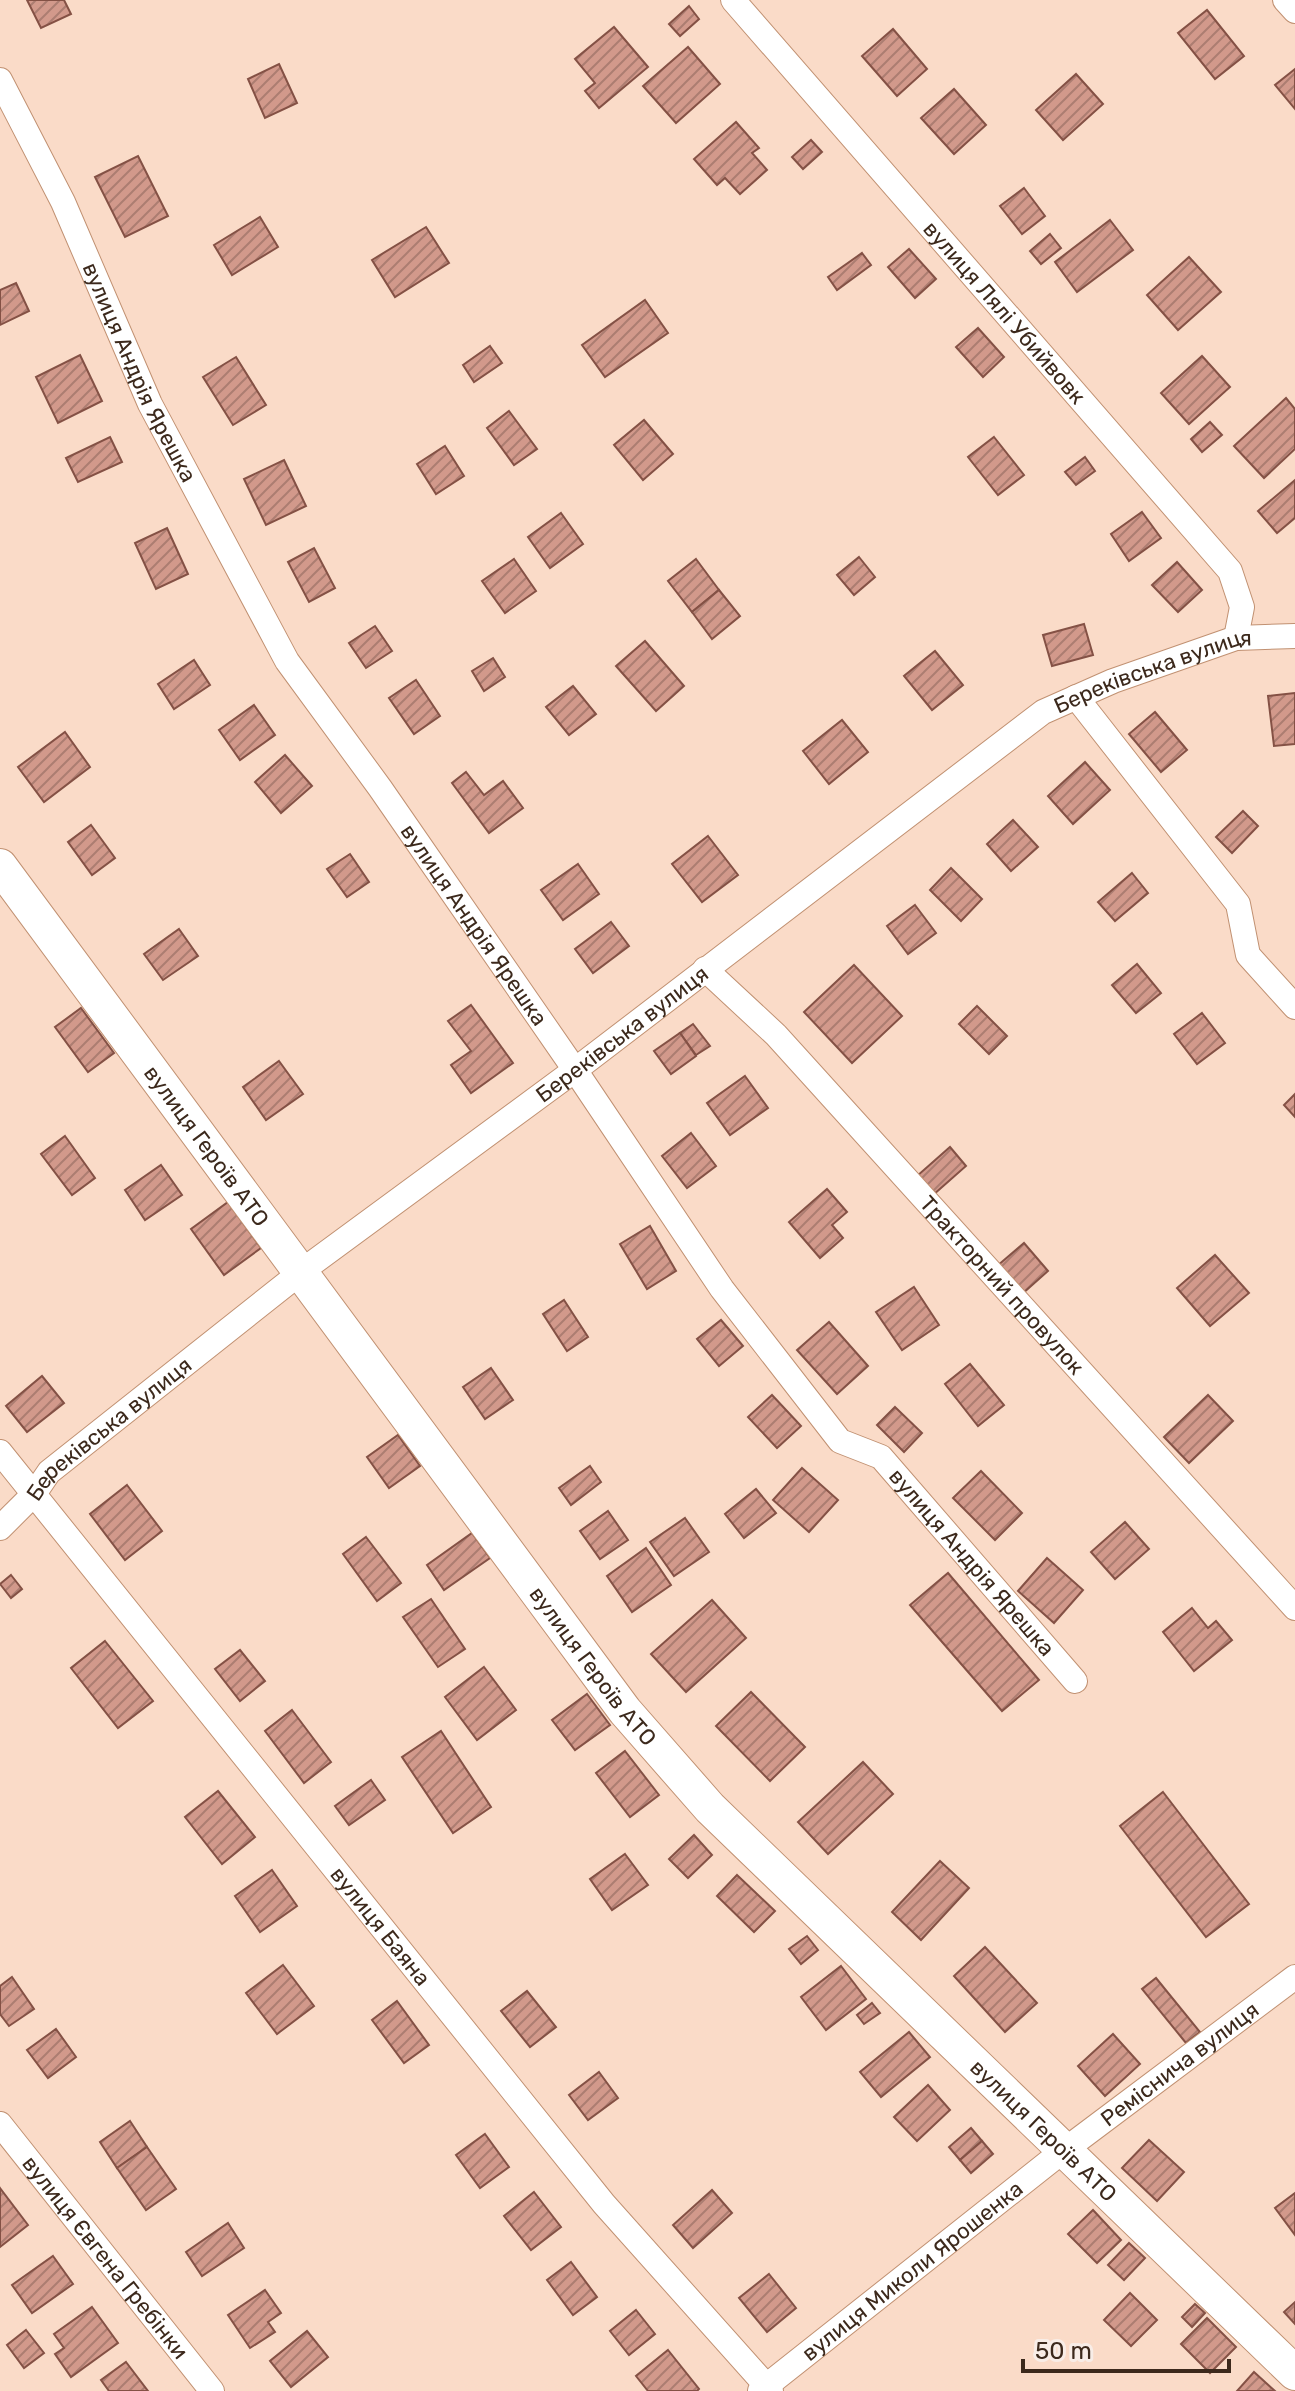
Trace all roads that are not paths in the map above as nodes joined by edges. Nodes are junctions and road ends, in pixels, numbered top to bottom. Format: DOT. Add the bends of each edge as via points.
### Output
graph roads {
  1 [pos="733,0"];
  2 [pos="1285,0"];
  3 [pos="1295,11"];
  4 [pos="0,80"];
  5 [pos="1295,636"];
  6 [pos="1236,638"];
  7 [pos="1076,697"];
  8 [pos="0,866"];
  9 [pos="705,969"];
  10 [pos="1295,1007"];
  11 [pos="575,1070"];
  12 [pos="299,1275"];
  13 [pos="0,1452"];
  14 [pos="34,1494"];
  15 [pos="0,1528"];
  16 [pos="1295,1608"];
  17 [pos="1075,1681"];
  18 [pos="1295,1977"];
  19 [pos="0,2124"];
  20 [pos="1063,2152"];
  21 [pos="1294,2371"];
  22 [pos="766,2389"];
  23 [pos="212,2391"];
  1 -- 6 [label="street, вулиця Лялі Убийвовк" via="1230,571 1242,607"];
  2 -- 3 [label="street"];
  4 -- 11 [label="street, вулиця Андрія Ярешка" via="63,202 150,404 287,661"];
  5 -- 6 [label="street, Береківська вулиця"];
  6 -- 7 [label="street, Береківська вулиця"];
  7 -- 9 [label="street, Береківська вулиця" via="1043,712"];
  7 -- 10 [label="street" via="1238,904 1248,955"];
  8 -- 12 [label="street, вулиця Героїв АТО"];
  9 -- 11 [label="street, Береківська вулиця"];
  9 -- 16 [label="street, Тракторний провулок" via="776,1035"];
  11 -- 12 [label="street, Береківська вулиця"];
  11 -- 17 [label="street, вулиця Андрія Ярешка" via="722,1289 840,1441 881,1457"];
  12 -- 14 [label="street, Береківська вулиця" via="49,1472"];
  12 -- 20 [label="street, вулиця Героїв АТО" via="625,1711 710,1808"];
  13 -- 14 [label="street, вулиця Баяна"];
  14 -- 15 [label="street, Береківська вулиця"];
  14 -- 22 [label="street, вулиця Баяна" via="604,2204"];
  18 -- 20 [label="street, Реміснича вулиця"];
  19 -- 23 [label="street, вулиця Євгена Гребінки"];
  20 -- 21 [label="street, вулиця Героїв АТО"];
  20 -- 22 [label="street, вулиця Миколи Ярошенка"];
}
